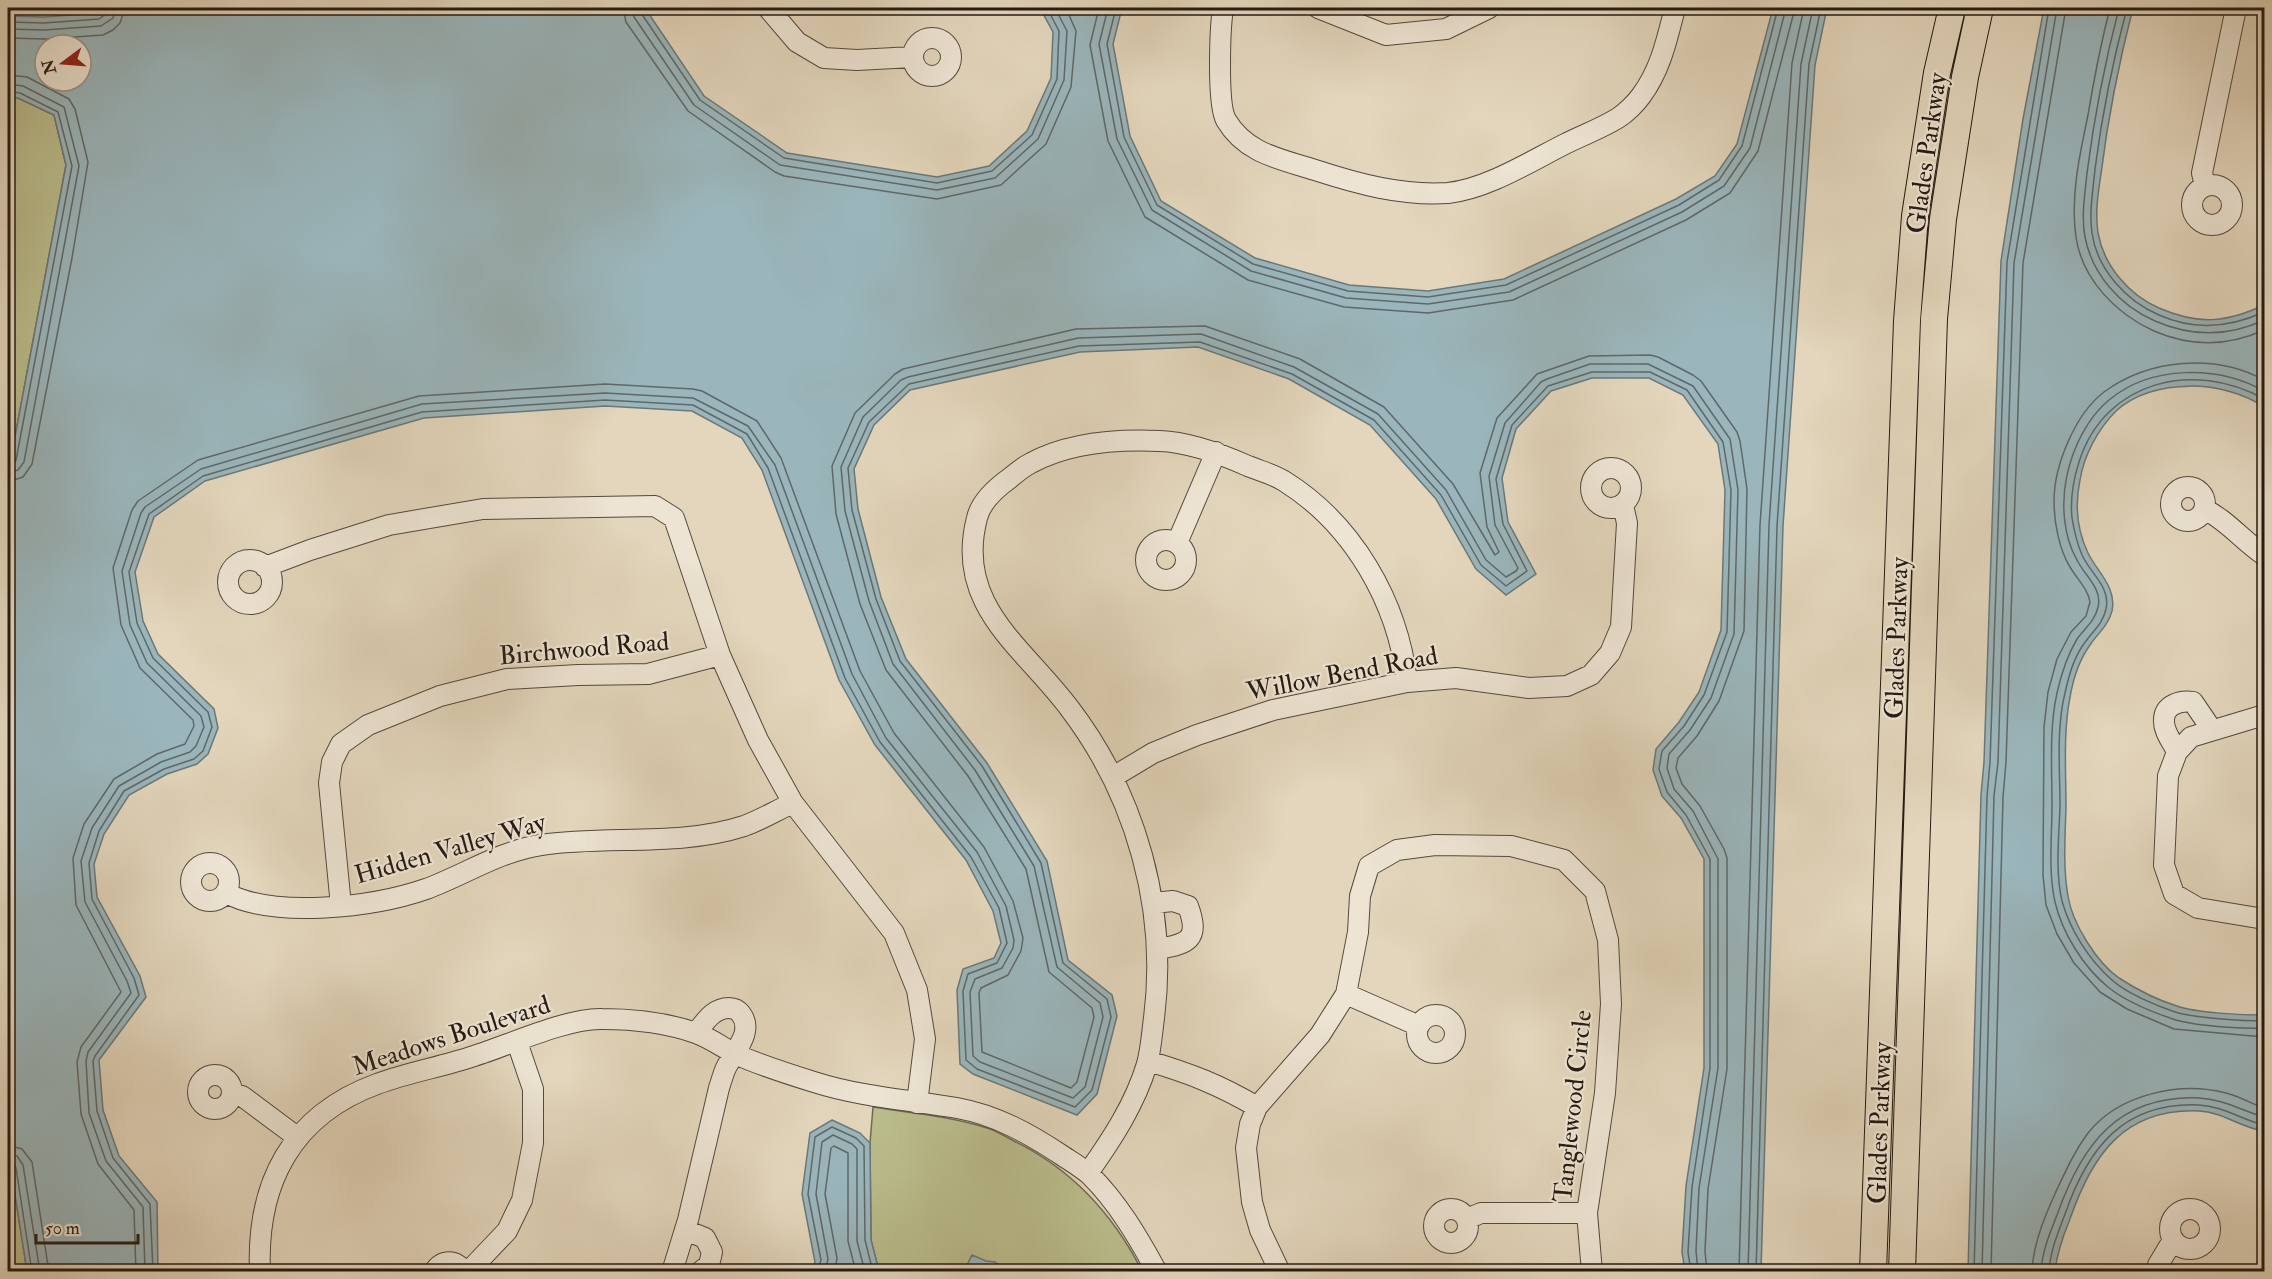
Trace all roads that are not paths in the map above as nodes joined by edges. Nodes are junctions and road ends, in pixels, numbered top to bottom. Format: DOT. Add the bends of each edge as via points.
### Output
graph roads {
  1 [pos="768,8"];
  2 [pos="1223,8"];
  3 [pos="1318,8"];
  4 [pos="1489,8"];
  5 [pos="1675,8"];
  6 [pos="1952,8"];
  7 [pos="1980,8"];
  8 [pos="2236,8"];
  9 [pos="913,57"];
  10 [pos="2205,186"];
  11 [pos="1216,452"];
  12 [pos="1623,505"];
  13 [pos="2204,509"];
  14 [pos="1177,543"];
  15 [pos="2265,555"];
  16 [pos="266,567"];
  17 [pos="720,656"];
  18 [pos="1407,682"];
  19 [pos="2264,716"];
  20 [pos="2212,730"];
  21 [pos="2177,752"];
  22 [pos="1113,777"];
  23 [pos="794,802"];
  24 [pos="226,893"];
  25 [pos="1153,903"];
  26 [pos="341,906"];
  27 [pos="2265,919"];
  28 [pos="1158,949"];
  29 [pos="1346,994"];
  30 [pos="1419,1026"];
  31 [pos="696,1033"];
  32 [pos="517,1042"];
  33 [pos="735,1054"];
  34 [pos="1148,1061"];
  35 [pos="232,1094"];
  36 [pos="917,1103"];
  37 [pos="1257,1107"];
  38 [pos="297,1137"];
  39 [pos="1088,1173"];
  40 [pos="1587,1213"];
  41 [pos="1467,1220"];
  42 [pos="685,1230"];
  43 [pos="2173,1240"];
  44 [pos="260,1272"];
  45 [pos="434,1272"];
  46 [pos="466,1272"];
  47 [pos="672,1272"];
  48 [pos="700,1272"];
  49 [pos="1156,1272"];
  50 [pos="1280,1272"];
  51 [pos="1592,1272"];
  52 [pos="1873,1272"];
  53 [pos="1902,1272"];
  54 [pos="2157,1272"];
  1 -- 9 [label="street" via="797,42 824,58"];
  2 -- 5 [label="street" via="1221,89 1225,118 1251,148 1362,185 1448,193 1496,178 1619,117 1640,98 1659,69"];
  3 -- 4 [label="street" via="1386,35 1446,29"];
  6 -- 52 [label="main road, Glades Parkway" via="1937,74 1915,216 1907,321"];
  7 -- 53 [label="main road, Glades Parkway" via="1943,219 1934,319"];
  8 -- 10 [label="street" via="2202,173"];
  11 -- 14 [label="street"];
  11 -- 18 [label="street" via="1283,480 1320,508 1353,545 1377,580 1394,621"];
  11 -- 22 [label="street" via="1162,441 1102,443 1060,451 1029,463 999,486 977,516 972,560 978,591 992,618 1070,709"];
  12 -- 18 [label="street, Willow Bend Road" via="1627,523 1621,627 1610,653 1591,675 1567,686 1529,688 1456,678"];
  13 -- 15 [label="street" via="2219,516"];
  16 -- 17 [label="street" via="389,525 483,509 655,506 674,518"];
  17 -- 23 [label="street" via="758,740"];
  17 -- 26 [label="street, Birchwood Road" via="648,675 507,679 440,696 368,725 341,744 332,762 329,783"];
  18 -- 22 [label="street, Willow Bend Road" via="1273,710 1153,753"];
  19 -- 20 [label="street"];
  20 -- 21 [label="street" via="2191,737"];
  20 -- 21 [label="street" via="2193,702 2176,703 2167,709 2164,720"];
  21 -- 27 [label="street" via="2168,776 2164,865 2175,894 2198,908"];
  22 -- 25 [label="street" via="1139,847"];
  23 -- 26 [label="street, Hidden Valley Way" via="744,826 700,836 540,845 503,855 426,889 378,902"];
  23 -- 36 [label="street" via="894,933 917,990 925,1039"];
  24 -- 26 [label="street, Hidden Valley Way" via="241,901 279,907"];
  25 -- 28 [label="street"];
  25 -- 28 [label="street" via="1173,901 1188,906 1194,923 1192,934 1180,946"];
  28 -- 34 [label="street"];
  29 -- 30 [label="street"];
  29 -- 37 [label="street, Tanglewood Circle" via="1320,1035"];
  29 -- 40 [label="street, Tanglewood Circle" via="1358,932 1360,896 1369,866 1397,850 1435,845 1511,846 1564,860 1595,891 1608,940 1611,1004 1605,1093"];
  31 -- 32 [label="street, Meadows Boulevard" via="645,1022 599,1018"];
  31 -- 33 [label="street, Meadows Boulevard"];
  31 -- 33 [label="street" via="715,1012 734,1008 746,1030"];
  32 -- 38 [label="street, Meadows Boulevard" via="377,1084 342,1100"];
  32 -- 46 [label="street" via="533,1089 533,1143 522,1200 507,1231"];
  33 -- 36 [label="street, Meadows Boulevard" via="859,1094"];
  33 -- 42 [label="street" via="719,1088"];
  34 -- 37 [label="street" via="1223,1087"];
  34 -- 39 [label="street" via="1118,1130"];
  35 -- 38 [label="street" via="242,1096"];
  36 -- 39 [label="street, Meadows Boulevard" via="990,1116 1034,1137"];
  37 -- 50 [label="street, Tanglewood Circle" via="1246,1148 1252,1202"];
  38 -- 44 [label="street, Meadows Boulevard" via="271,1182 261,1219"];
  39 -- 49 [label="street, Meadows Boulevard" via="1137,1235"];
  40 -- 41 [label="street" via="1481,1213"];
  40 -- 51 [label="street, Tanglewood Circle"];
  42 -- 47 [label="street"];
  42 -- 48 [label="street" via="705,1238 712,1252 709,1265"];
  43 -- 54 [label="street"];
  45 -- 46 [label="street" via="439,1265 451,1262"];
}
